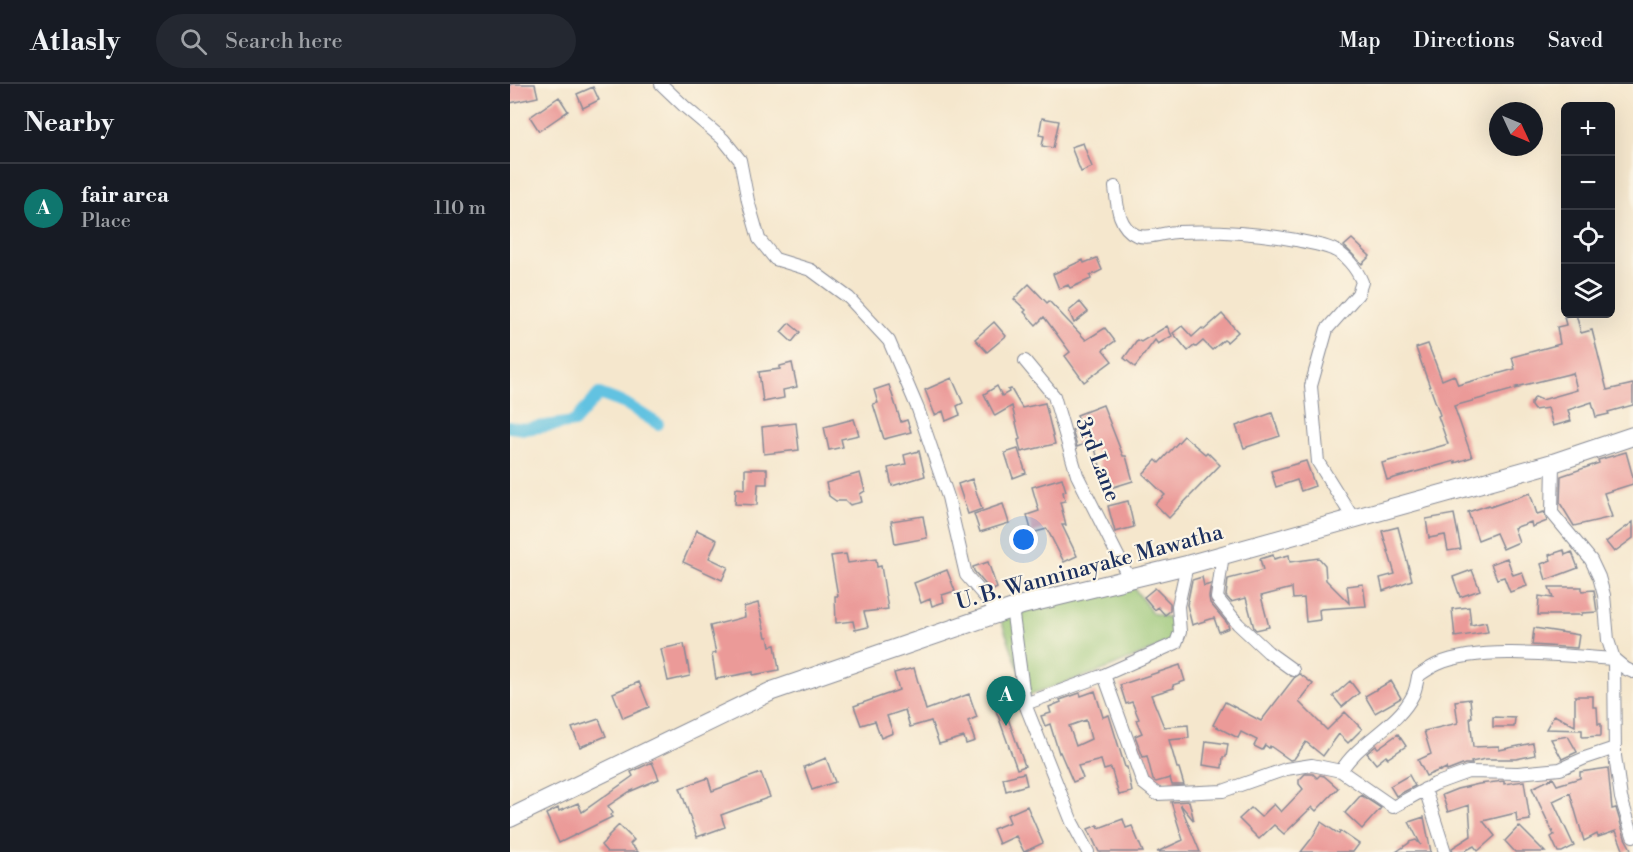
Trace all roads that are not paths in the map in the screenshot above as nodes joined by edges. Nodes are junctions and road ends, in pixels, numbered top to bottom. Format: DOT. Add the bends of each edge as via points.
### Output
graph roads {
  1 [pos="661,84"];
  2 [pos="1115,187"];
  3 [pos="1025,361"];
  4 [pos="1633,436"];
  5 [pos="1553,463"];
  6 [pos="1353,518"];
  7 [pos="1223,554"];
  8 [pos="1187,565"];
  9 [pos="1129,578"];
  10 [pos="1006,610"];
  11 [pos="1614,659"];
  12 [pos="1293,670"];
  13 [pos="1633,672"];
  14 [pos="1104,675"];
  15 [pos="1025,704"];
  16 [pos="1615,748"];
  17 [pos="1341,771"];
  18 [pos="1425,789"];
  19 [pos="510,818"];
  20 [pos="1633,836"];
  21 [pos="1088,852"];
  22 [pos="1445,852"];
  1 -- 10 [label="street" via="740,160 759,239 774,259 811,270 849,298 889,341 918,409 948,497 966,575"];
  2 -- 6 [label="street" via="1122,221 1137,236 1178,232 1265,235 1334,249 1354,267 1362,282 1358,294 1327,329 1311,386 1318,462"];
  3 -- 9 [label="street, 3rd Lane" via="1054,396 1077,475"];
  4 -- 5 [label="main road, U. B. Wanninayake Mawatha"];
  5 -- 6 [label="main road, U. B. Wanninayake Mawatha"];
  5 -- 11 [label="street" via="1552,513 1591,560 1599,577"];
  6 -- 7 [label="main road, U. B. Wanninayake Mawatha"];
  7 -- 8 [label="main road, U. B. Wanninayake Mawatha"];
  7 -- 12 [label="street" via="1217,598 1238,624"];
  8 -- 9 [label="main road, U. B. Wanninayake Mawatha"];
  8 -- 14 [label="street" via="1178,606 1180,632 1176,643"];
  9 -- 10 [label="main road, U. B. Wanninayake Mawatha"];
  10 -- 15 [label="street"];
  10 -- 19 [label="main road, U. B. Wanninayake Mawatha" via="772,691"];
  11 -- 13 [label="street"];
  11 -- 16 [label="street"];
  11 -- 17 [label="street" via="1513,654 1470,656 1438,664 1418,676 1415,693 1404,710 1348,759"];
  14 -- 15 [label="street"];
  14 -- 17 [label="street" via="1143,783 1157,794 1223,791 1286,769 1312,765"];
  15 -- 21 [label="street"];
  16 -- 18 [label="street" via="1560,769 1468,772"];
  16 -- 20 [label="street" via="1621,798"];
  17 -- 18 [label="street" via="1393,807"];
  18 -- 22 [label="street"];
}
